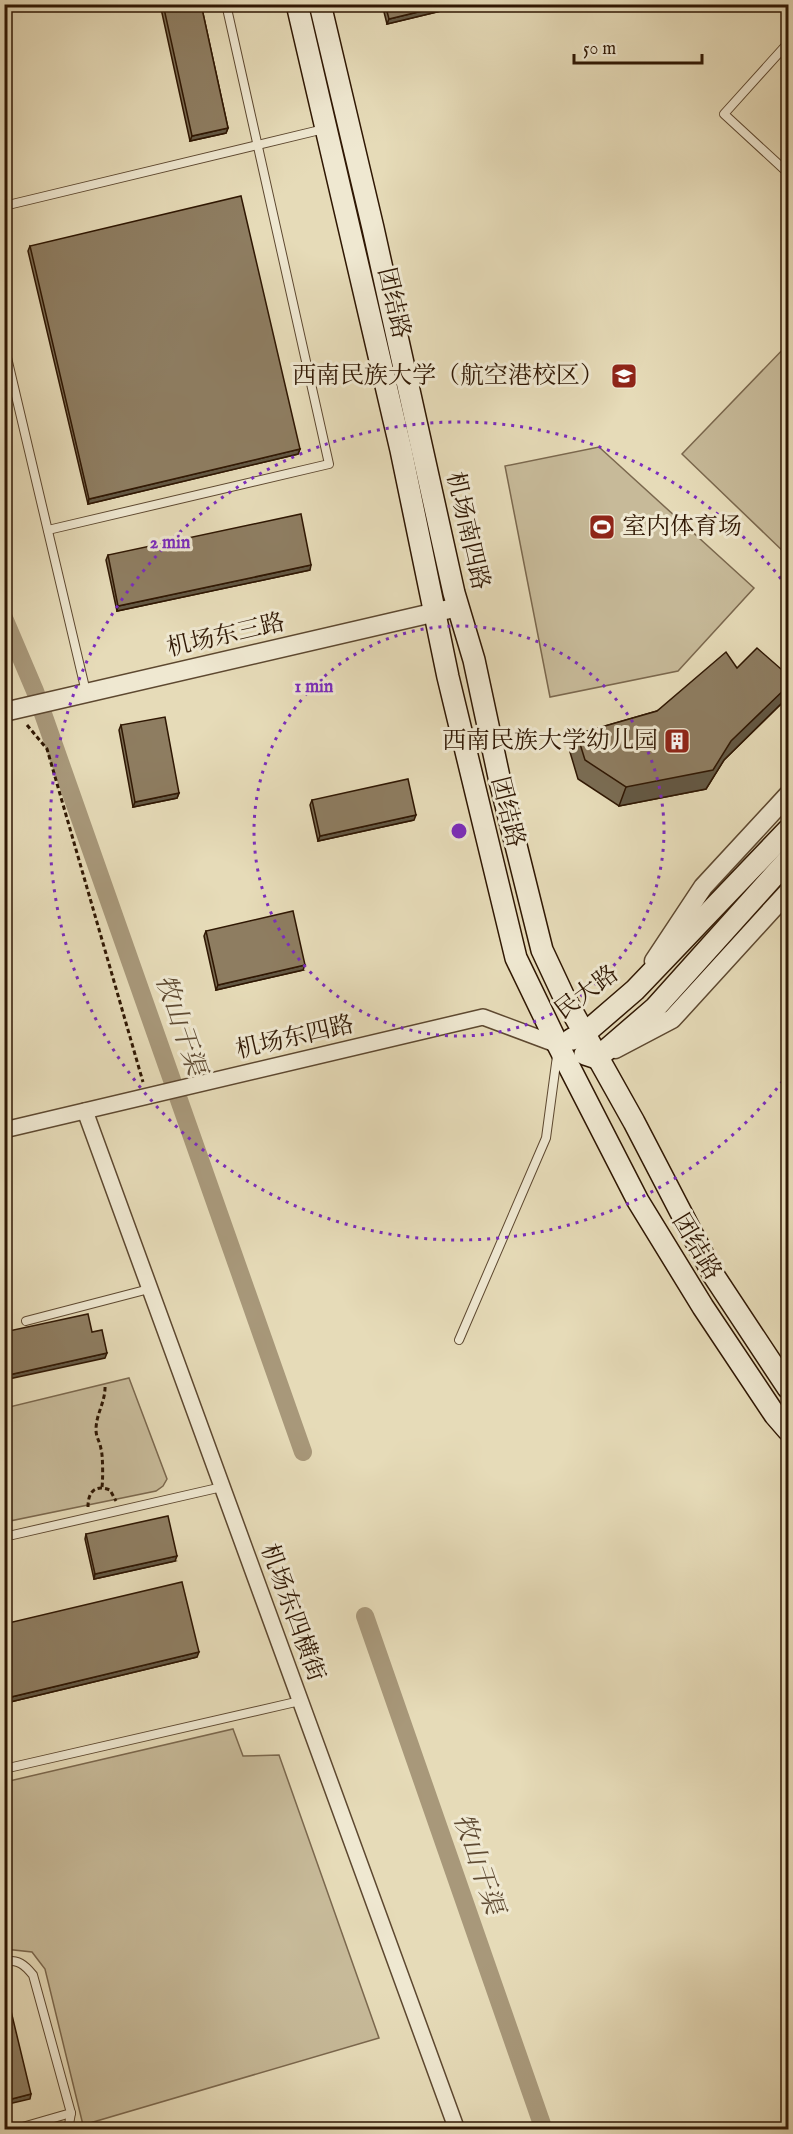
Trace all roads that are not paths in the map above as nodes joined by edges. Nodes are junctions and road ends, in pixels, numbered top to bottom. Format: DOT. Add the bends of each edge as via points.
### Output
graph roads {
  1 [pos="226,4"];
  2 [pos="297,4"];
  3 [pos="320,4"];
  4 [pos="789,43"];
  5 [pos="326,129"];
  6 [pos="258,145"];
  7 [pos="789,173"];
  8 [pos="4,206"];
  9 [pos="4,345"];
  10 [pos="48,530"];
  11 [pos="458,607"];
  12 [pos="435,613"];
  13 [pos="86,692"];
  14 [pos="10,711"];
  15 [pos="789,795"];
  16 [pos="789,830"];
  17 [pos="789,860"];
  18 [pos="789,892"];
  19 [pos="635,990"];
  20 [pos="584,1034"];
  21 [pos="558,1045"];
  22 [pos="597,1058"];
  23 [pos="85,1111"];
  24 [pos="4,1130"];
  25 [pos="149,1289"];
  26 [pos="26,1321"];
  27 [pos="459,1340"];
  28 [pos="789,1388"];
  29 [pos="789,1430"];
  30 [pos="222,1487"];
  31 [pos="4,1537"];
  32 [pos="300,1701"];
  33 [pos="4,1769"];
  34 [pos="4,1961"];
  35 [pos="71,2113"];
  36 [pos="12,2130"];
  37 [pos="68,2130"];
  38 [pos="458,2130"];
  1 -- 6 [label="lane"];
  2 -- 5 [label="main road, 团结路"];
  3 -- 11 [label="main road, 机场南四路"];
  4 -- 7 [label="lane" via="724,114"];
  5 -- 6 [label="lane"];
  5 -- 12 [label="main road, 团结路"];
  6 -- 8 [label="lane"];
  6 -- 10 [label="lane" via="330,464"];
  9 -- 10 [label="lane"];
  10 -- 13 [label="lane"];
  11 -- 12 [label="street, 机场东三路"];
  11 -- 20 [label="main road, 机场南四路" via="542,950"];
  12 -- 13 [label="street, 机场东三路"];
  12 -- 21 [label="main road, 团结路" via="516,958"];
  13 -- 14 [label="street, 机场东三路"];
  15 -- 19 [label="street" via="703,887"];
  16 -- 19 [label="main road, 民大路"];
  17 -- 22 [label="main road" via="655,1008"];
  18 -- 22 [label="street" via="672,1020"];
  19 -- 20 [label="main road, 民大路"];
  20 -- 21 [label="main road, 民大路"];
  20 -- 22 [label="main road, 机场南四路"];
  21 -- 22 [label="main road, 民大路"];
  21 -- 23 [label="street, 机场东四路" via="483,1017"];
  21 -- 27 [label="lane" via="546,1138"];
  21 -- 29 [label="main road, 团结路" via="638,1201 703,1307"];
  22 -- 28 [label="main road, 团结路" via="714,1276"];
  23 -- 24 [label="street, 机场东四路"];
  23 -- 25 [label="street, 机场东四横街"];
  25 -- 26 [label="lane"];
  25 -- 30 [label="street, 机场东四横街"];
  30 -- 31 [label="lane"];
  30 -- 32 [label="street, 机场东四横街"];
  32 -- 33 [label="lane"];
  32 -- 38 [label="street, 机场东四横街"];
  34 -- 35 [label="lane" via="24,1964 33,1975"];
  35 -- 36 [label="lane"];
  35 -- 37 [label="lane"];
}
